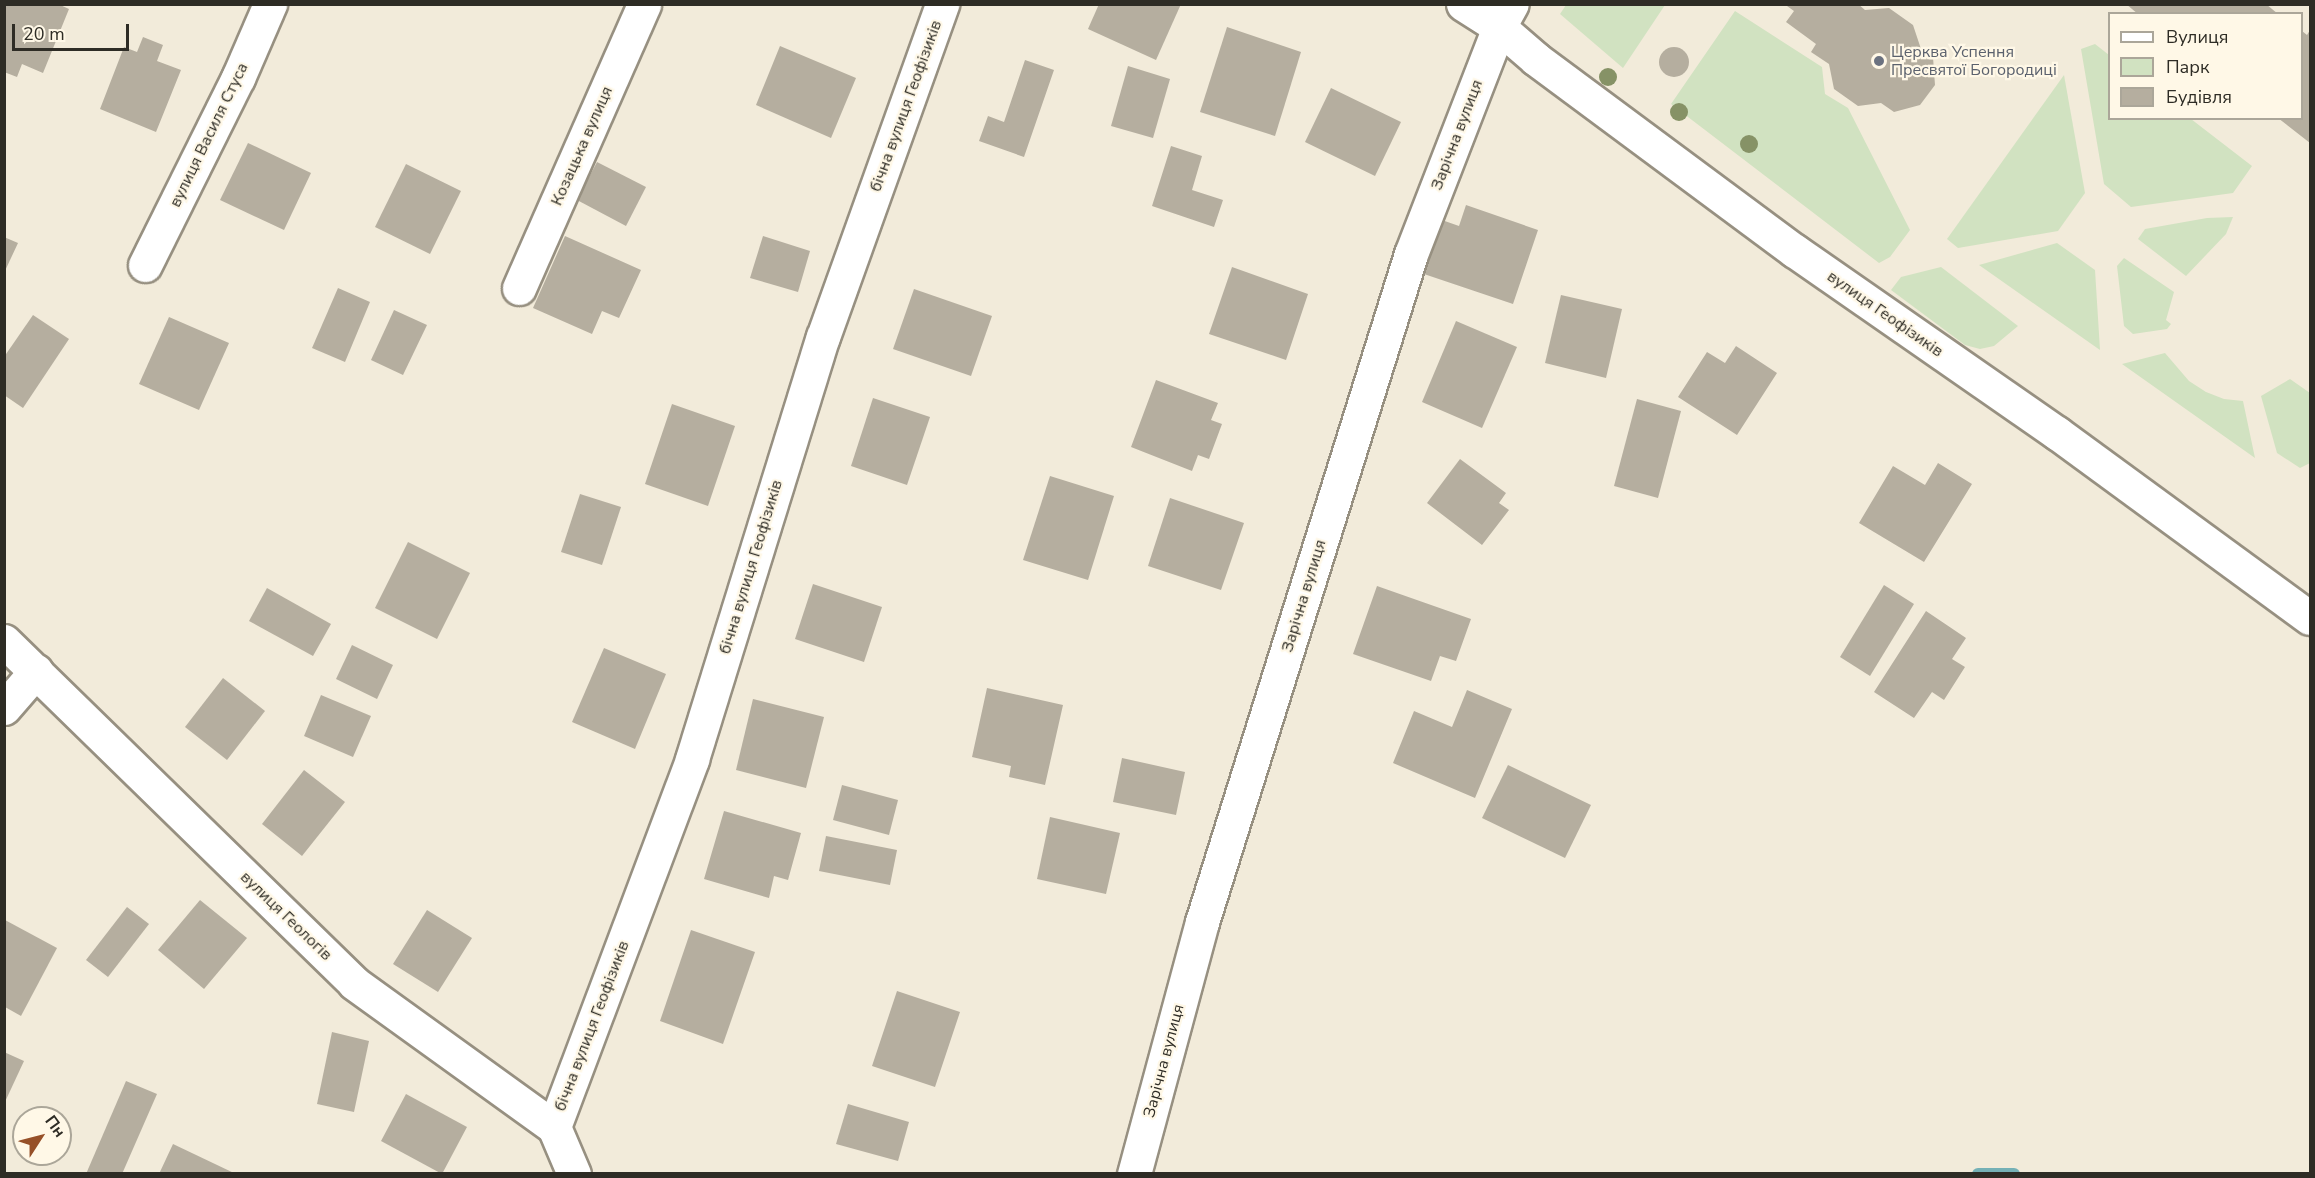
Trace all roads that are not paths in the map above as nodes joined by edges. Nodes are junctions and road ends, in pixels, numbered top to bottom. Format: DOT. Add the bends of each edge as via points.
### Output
graph roads {
  1 [pos="270,4"];
  2 [pos="644,4"];
  3 [pos="942,4"];
  4 [pos="1463,4"];
  5 [pos="1506,16"];
  6 [pos="145,265"];
  7 [pos="519,288"];
  8 [pos="2310,618"];
  9 [pos="4,641"];
  10 [pos="36,671"];
  11 [pos="4,708"];
  12 [pos="554,1126"];
  13 [pos="574,1173"];
  14 [pos="1134,1173"];
  1 -- 6 [label="street, вулиця Василя Стуса" via="238,78"];
  2 -- 7 [label="street, Козацька вулиця"];
  3 -- 12 [label="street, бічна вулиця Геофізиків" via="823,337 692,759"];
  4 -- 5 [label="street, вулиця Геофізиків"];
  5 -- 8 [label="street, вулиця Геофізиків" via="1536,58 1795,251 2057,433"];
  5 -- 14 [label="street, Зарічна вулиця" via="1411,254 1202,922"];
  9 -- 10 [label="street, вулиця Геологів"];
  10 -- 11 [label="street"];
  10 -- 12 [label="street, вулиця Геологів" via="354,983"];
  12 -- 13 [label="street"];
}
